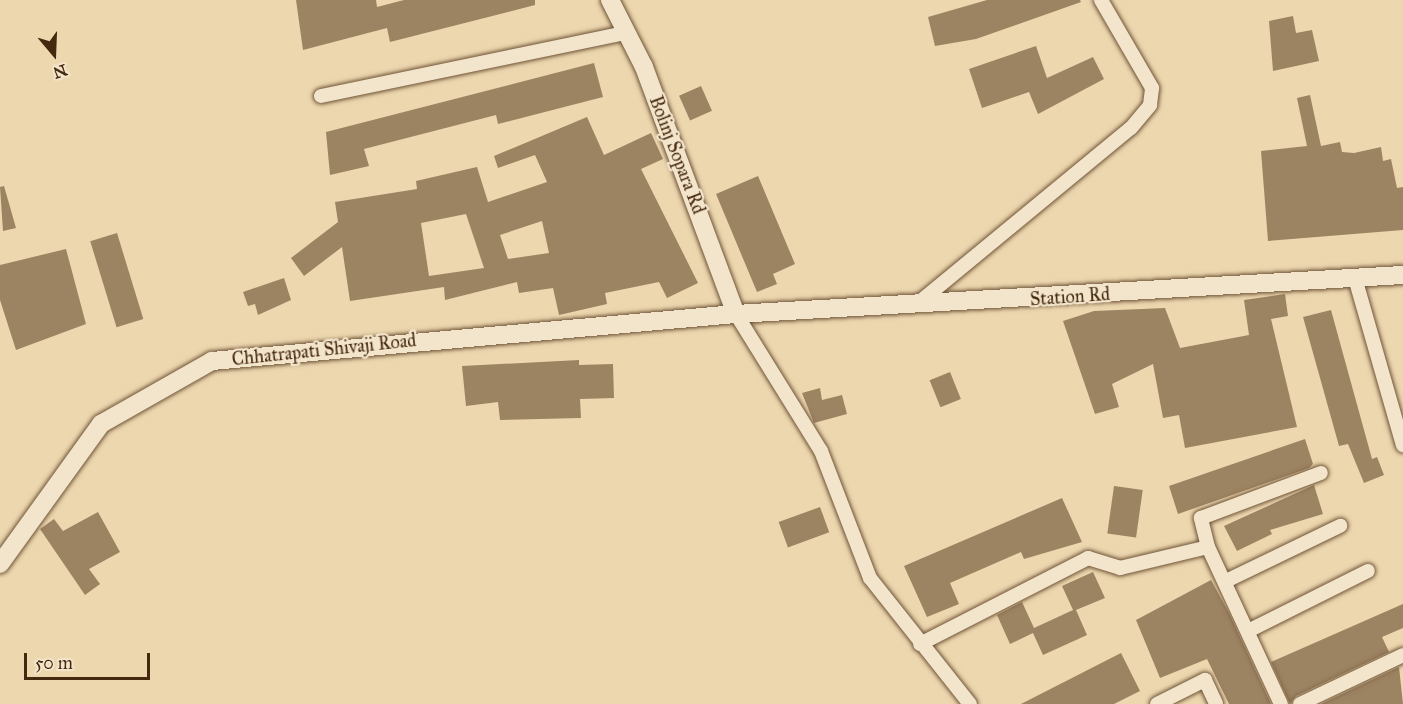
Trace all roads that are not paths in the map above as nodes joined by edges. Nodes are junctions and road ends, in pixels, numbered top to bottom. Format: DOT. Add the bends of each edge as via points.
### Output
graph roads {
  1 [pos="610,0"];
  2 [pos="1101,0"];
  3 [pos="626,33"];
  4 [pos="321,96"];
  5 [pos="1403,275"];
  6 [pos="1355,278"];
  7 [pos="914,307"];
  8 [pos="736,314"];
  9 [pos="1403,445"];
  10 [pos="1321,473"];
  11 [pos="1340,525"];
  12 [pos="1208,547"];
  13 [pos="0,564"];
  14 [pos="1368,571"];
  15 [pos="1226,581"];
  16 [pos="1248,631"];
  17 [pos="920,645"];
  18 [pos="1403,655"];
  19 [pos="970,704"];
  20 [pos="1157,704"];
  21 [pos="1216,704"];
  22 [pos="1281,704"];
  23 [pos="1300,704"];
  1 -- 3 [label="main road, Bolinj Sopara Rd"];
  2 -- 7 [label="street" via="1152,88 1150,105 1131,129"];
  3 -- 4 [label="street"];
  3 -- 8 [label="main road, Bolinj Sopara Rd" via="644,67"];
  5 -- 6 [label="main road, Station Rd"];
  6 -- 7 [label="main road, Station Rd"];
  6 -- 9 [label="street"];
  7 -- 8 [label="main road, Station Rd"];
  8 -- 13 [label="main road, Chhatrapati Shivaji Road" via="212,361 101,424"];
  8 -- 17 [label="street" via="821,452 870,578"];
  10 -- 12 [label="street" via="1201,518"];
  11 -- 15 [label="street"];
  12 -- 15 [label="street"];
  12 -- 17 [label="street" via="1120,568 1088,558"];
  14 -- 16 [label="street"];
  15 -- 16 [label="street"];
  16 -- 22 [label="street"];
  17 -- 19 [label="street" via="939,659"];
  18 -- 23 [label="street"];
  20 -- 21 [label="street" via="1205,680"];
}
